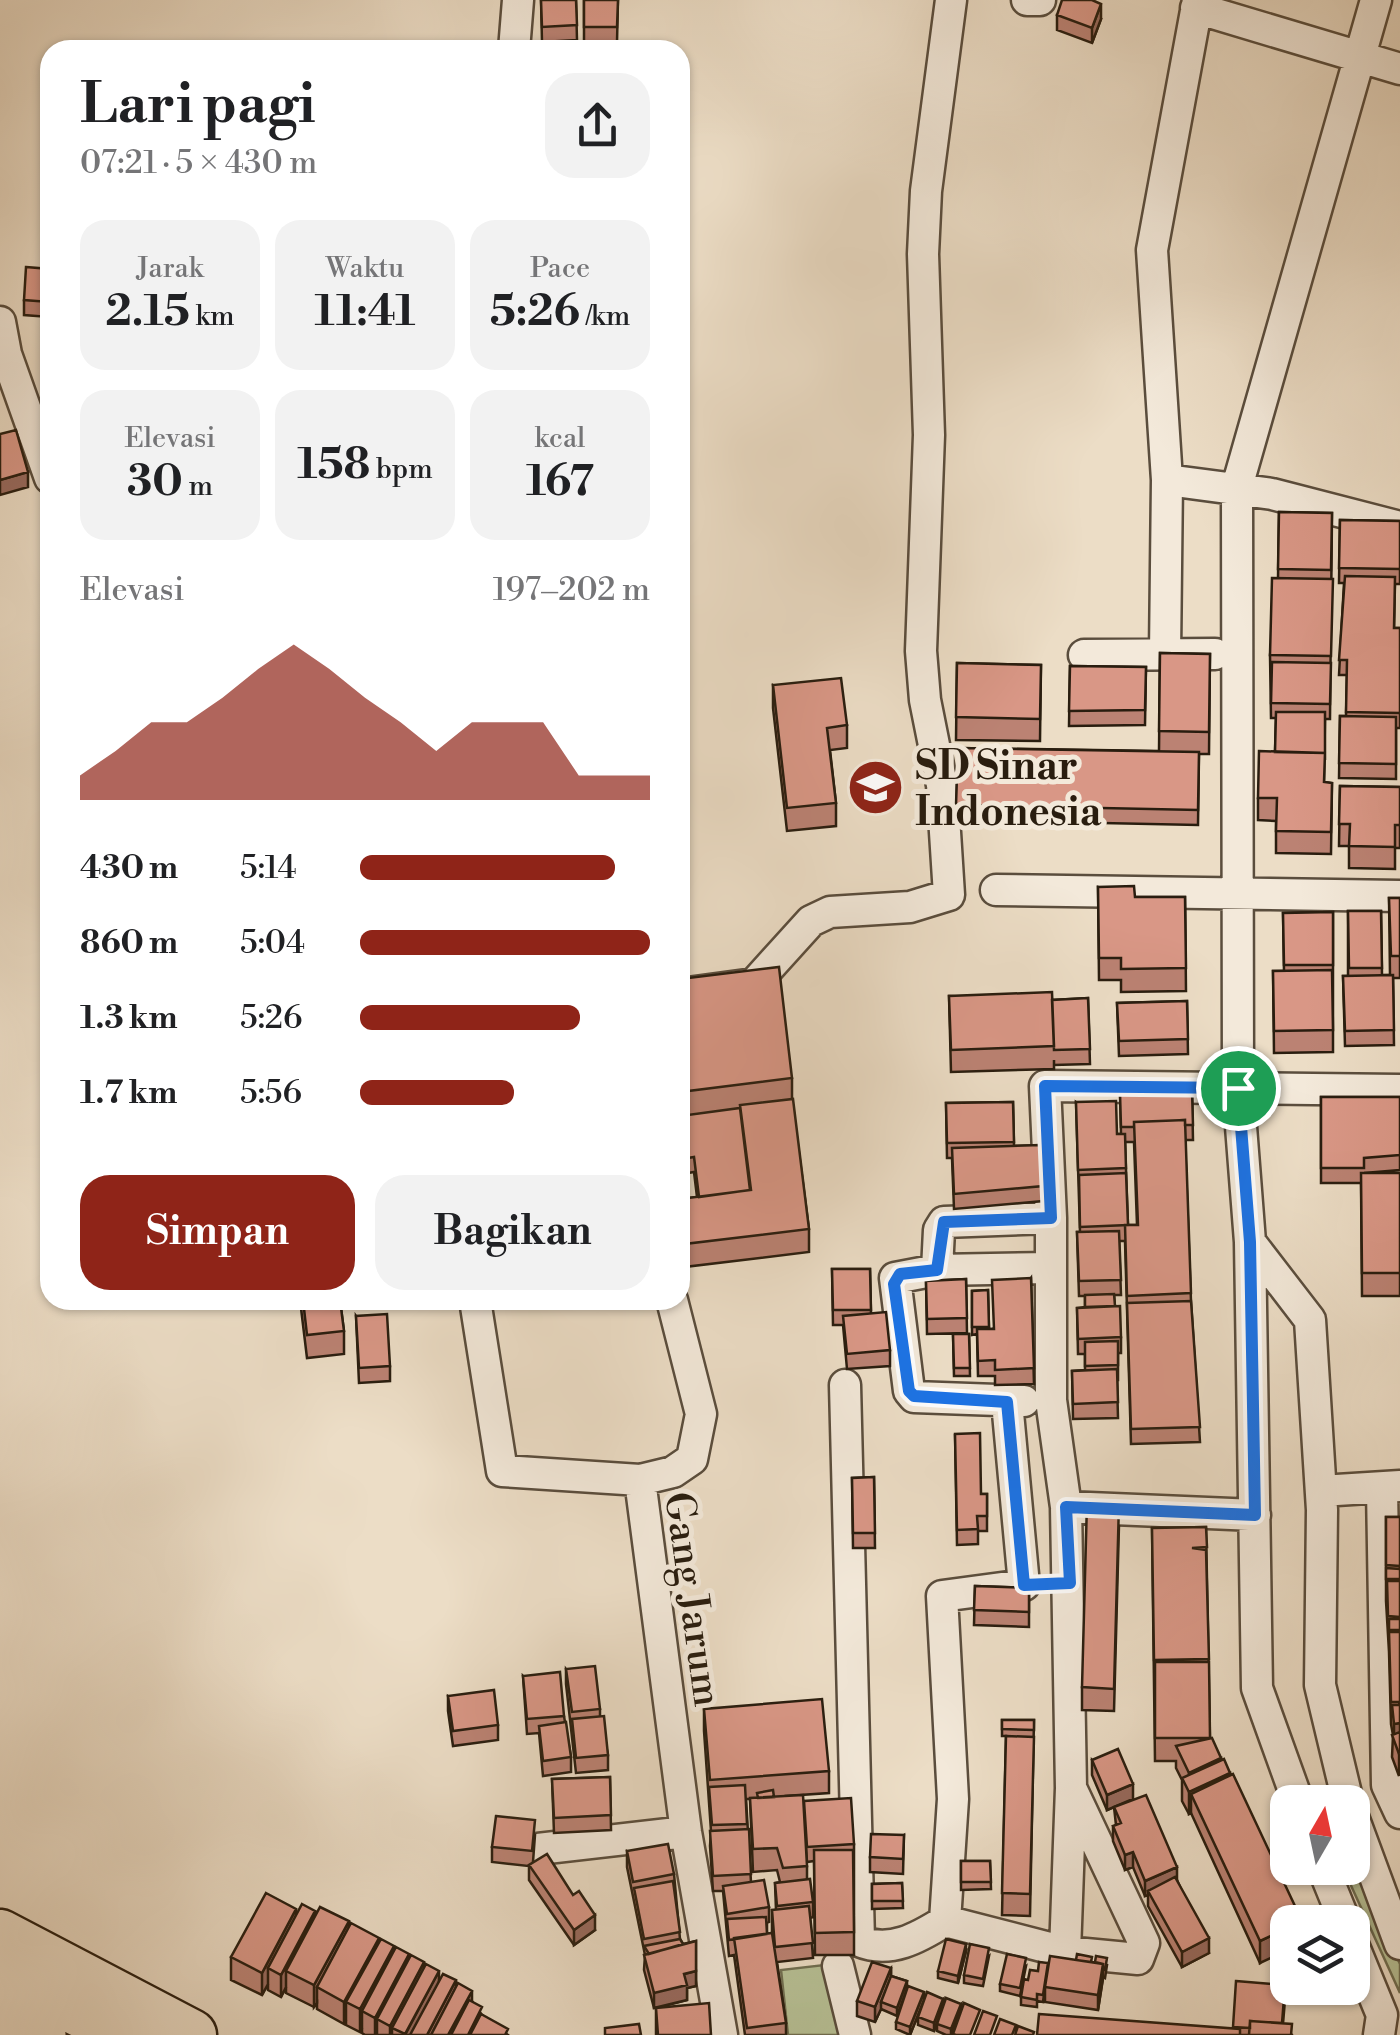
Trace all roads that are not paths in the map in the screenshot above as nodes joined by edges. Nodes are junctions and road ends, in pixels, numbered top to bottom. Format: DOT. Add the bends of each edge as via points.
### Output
graph roads {
  1 [pos="518,0"];
  2 [pos="951,0"];
  3 [pos="1027,0"];
  4 [pos="1040,0"];
  5 [pos="1376,0"];
  6 [pos="1197,4"];
  7 [pos="515,40"];
  8 [pos="1360,58"];
  9 [pos="1400,68"];
  10 [pos="0,322"];
  11 [pos="40,450"];
  12 [pos="1167,480"];
  13 [pos="1237,488"];
  14 [pos="1400,527"];
  15 [pos="1165,654"];
  16 [pos="1215,654"];
  17 [pos="1084,655"];
  18 [pos="996,890"];
  19 [pos="1238,892"];
  20 [pos="1400,896"];
  21 [pos="690,993"];
  22 [pos="1238,1088"];
  23 [pos="1400,1090"];
  24 [pos="1051,1218"];
  25 [pos="1250,1242"];
  26 [pos="1051,1268"];
  27 [pos="937,1270"];
  28 [pos="477,1310"];
  29 [pos="675,1310"];
  30 [pos="845,1385"];
  31 [pos="1052,1400"];
  32 [pos="1007,1402"];
  33 [pos="640,1480"];
  34 [pos="1391,1497"];
  35 [pos="1321,1500"];
  36 [pos="1066,1507"];
  37 [pos="1255,1515"];
  38 [pos="1070,1583"];
  39 [pos="1024,1585"];
  40 [pos="1292,1785"];
  41 [pos="1344,1785"];
  42 [pos="1071,1788"];
  43 [pos="1400,1813"];
  44 [pos="686,1832"];
  45 [pos="538,1849"];
  46 [pos="1370,1863"];
  47 [pos="945,1921"];
  48 [pos="0,1935"];
  49 [pos="1400,1944"];
  50 [pos="1065,1952"];
  51 [pos="838,1966"];
  52 [pos="0,1968"];
  53 [pos="1370,1986"];
  54 [pos="0,2015"];
  55 [pos="861,2033"];
  56 [pos="38,2035"];
  57 [pos="132,2035"];
  58 [pos="191,2035"];
  59 [pos="722,2035"];
  60 [pos="1380,2035"];
  1 -- 7 [label="street"];
  2 -- 21 [label="street" via="923,254 929,435 922,650 942,785 949,895 910,907 830,912 811,920 754,984"];
  3 -- 4 [label="street"];
  5 -- 8 [label="street"];
  6 -- 8 [label="street"];
  6 -- 12 [label="street" via="1152,250"];
  8 -- 9 [label="street"];
  8 -- 13 [label="street"];
  10 -- 11 [label="street"];
  12 -- 13 [label="street"];
  12 -- 15 [label="street"];
  13 -- 14 [label="street"];
  13 -- 19 [label="street"];
  15 -- 16 [label="street"];
  15 -- 17 [label="street"];
  18 -- 19 [label="street"];
  19 -- 20 [label="street"];
  19 -- 22 [label="street"];
  22 -- 23 [label="street"];
  22 -- 24 [label="street" via="1045,1086"];
  22 -- 25 [label="street"];
  24 -- 26 [label="street"];
  24 -- 27 [label="street" via="944,1222"];
  25 -- 35 [label="street" via="1310,1320"];
  25 -- 37 [label="street"];
  26 -- 27 [label="street"];
  26 -- 31 [label="street"];
  27 -- 32 [label="street" via="895,1278 909,1391 920,1400"];
  28 -- 33 [label="street, Gang Jarum" via="502,1471"];
  29 -- 33 [label="street" via="701,1414 692,1459"];
  30 -- 47 [label="street" via="859,1940 877,1948 916,1938"];
  31 -- 32 [label="street"];
  31 -- 36 [label="street"];
  32 -- 39 [label="street"];
  33 -- 44 [label="street, Gang Jarum"];
  34 -- 35 [label="street"];
  34 -- 43 [label="street" via="1387,1785"];
  35 -- 41 [label="street" via="1320,1686"];
  36 -- 37 [label="street"];
  36 -- 38 [label="street"];
  37 -- 40 [label="street" via="1257,1688"];
  38 -- 39 [label="street"];
  38 -- 42 [label="street"];
  39 -- 47 [label="street" via="942,1596 953,1799"];
  42 -- 50 [label="street"];
  42 -- 50 [label="street" via="1144,1943 1138,1959"];
  44 -- 45 [label="street"];
  44 -- 59 [label="street, Gang Jarum"];
  46 -- 49 [label="street"];
  47 -- 50 [label="street"];
  48 -- 58 [label="highway"];
  51 -- 55 [label="street"];
  52 -- 57 [label="highway"];
  53 -- 60 [label="street" via="1382,2015"];
  54 -- 56 [label="highway"];
}
